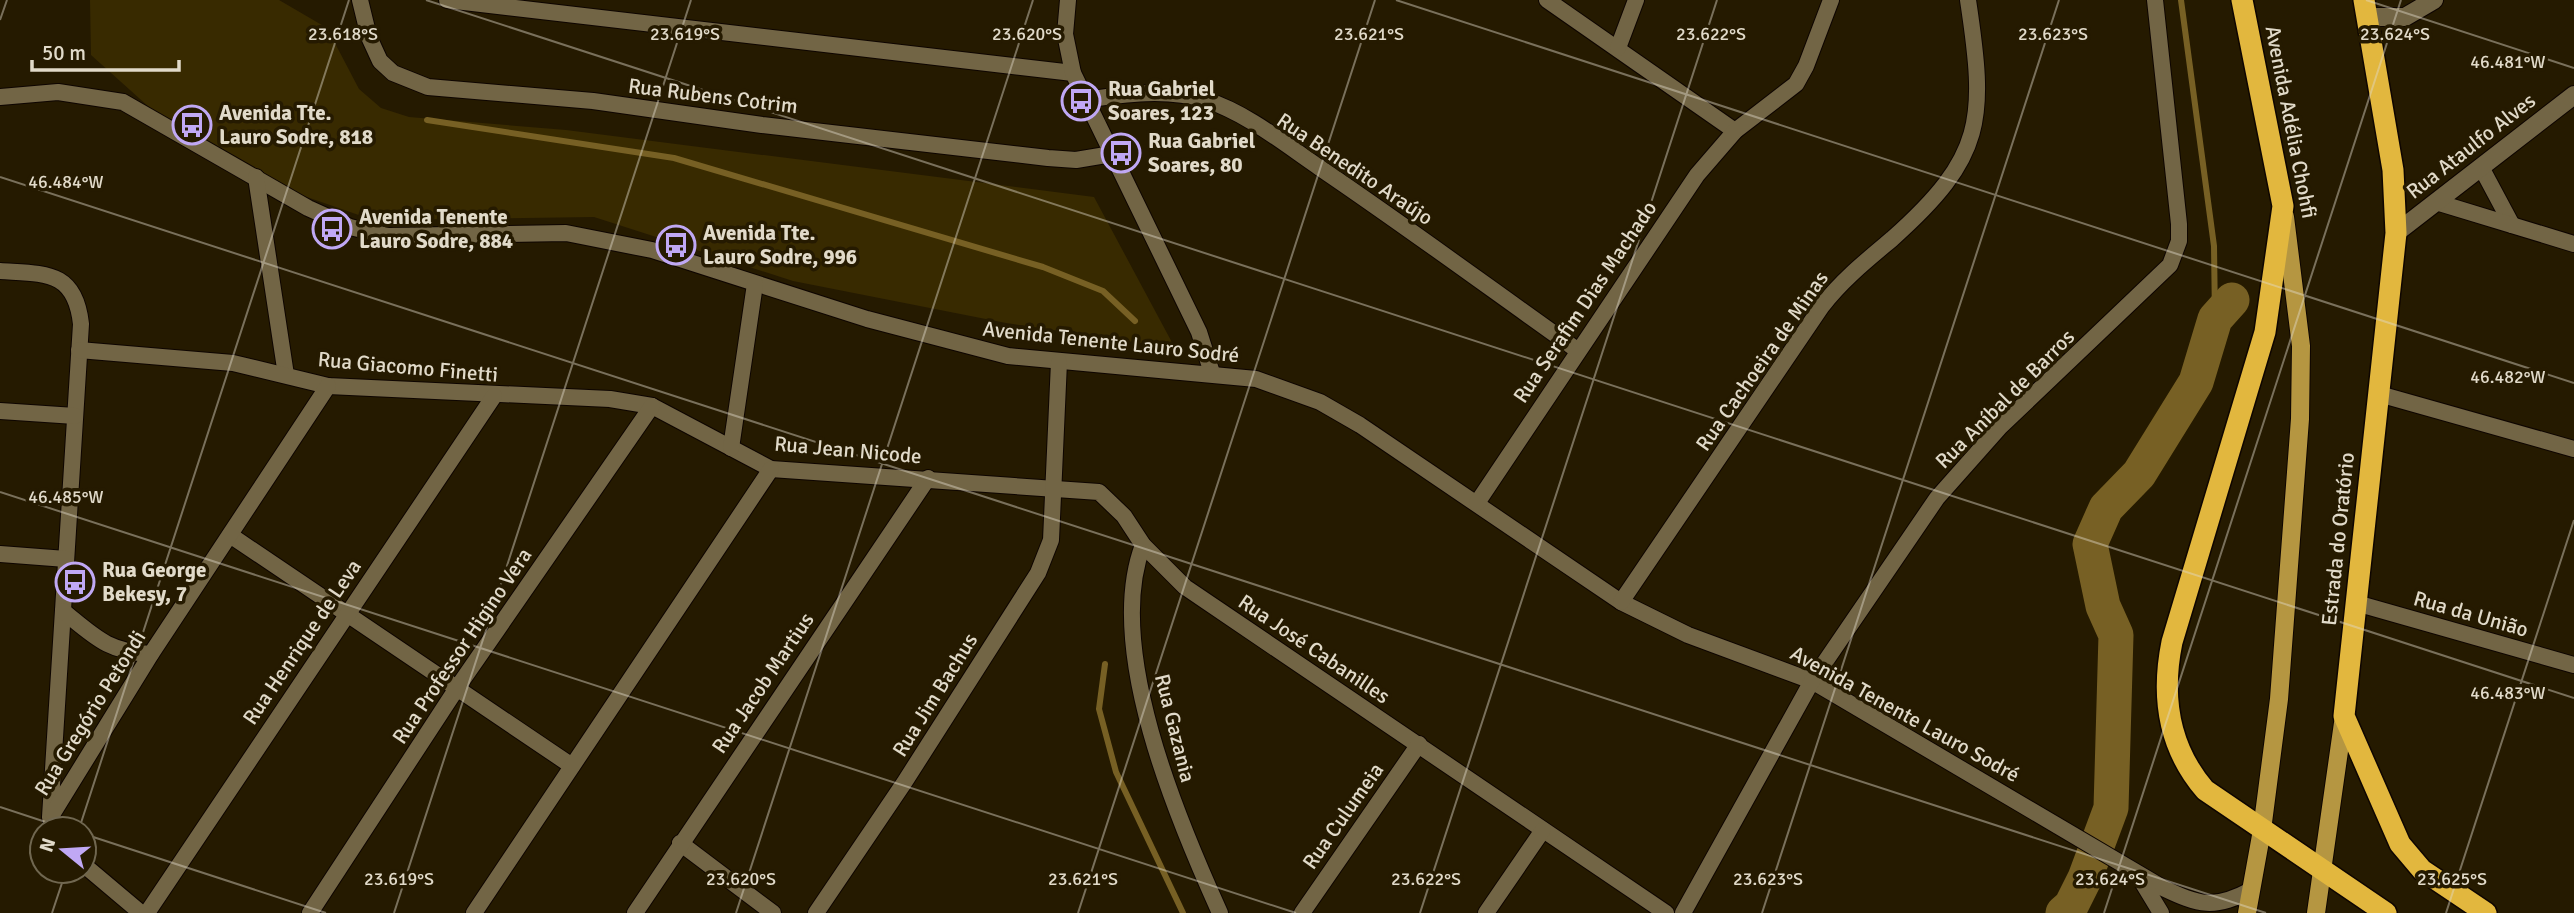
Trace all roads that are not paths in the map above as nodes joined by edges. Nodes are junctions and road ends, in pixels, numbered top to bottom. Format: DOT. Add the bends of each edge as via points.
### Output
graph roads {
  1 [pos="360,0"];
  2 [pos="447,0"];
  3 [pos="1068,0"];
  4 [pos="1546,0"];
  5 [pos="1636,0"];
  6 [pos="1831,0"];
  7 [pos="1968,0"];
  8 [pos="2155,0"];
  9 [pos="2242,0"];
  10 [pos="2434,0"];
  11 [pos="2365,9"];
  12 [pos="1618,48"];
  13 [pos="1073,73"];
  14 [pos="2574,95"];
  15 [pos="0,97"];
  16 [pos="1085,100"];
  17 [pos="1735,131"];
  18 [pos="1112,155"];
  19 [pos="2481,167"];
  20 [pos="256,177"];
  21 [pos="2436,202"];
  22 [pos="2283,206"];
  23 [pos="2512,225"];
  24 [pos="2396,233"];
  25 [pos="2574,244"];
  26 [pos="0,271"];
  27 [pos="755,284"];
  28 [pos="79,350"];
  29 [pos="1577,350"];
  30 [pos="1059,362"];
  31 [pos="1212,373"];
  32 [pos="285,375"];
  33 [pos="328,386"];
  34 [pos="2379,394"];
  35 [pos="494,396"];
  36 [pos="652,406"];
  37 [pos="0,411"];
  38 [pos="75,416"];
  39 [pos="731,448"];
  40 [pos="2574,449"];
  41 [pos="771,469"];
  42 [pos="928,478"];
  43 [pos="1055,487"];
  44 [pos="1477,503"];
  45 [pos="230,535"];
  46 [pos="1143,545"];
  47 [pos="0,554"];
  48 [pos="66,559"];
  49 [pos="1621,602"];
  50 [pos="2356,603"];
  51 [pos="63,611"];
  52 [pos="347,613"];
  53 [pos="151,654"];
  54 [pos="2574,665"];
  55 [pos="1812,681"];
  56 [pos="457,688"];
  57 [pos="2344,716"];
  58 [pos="1419,744"];
  59 [pos="572,766"];
  60 [pos="52,815"];
  61 [pos="57,815"];
  62 [pos="1543,830"];
  63 [pos="2262,830"];
  64 [pos="680,843"];
  65 [pos="2323,870"];
  66 [pos="2137,873"];
  67 [pos="98,877"];
  68 [pos="2251,890"];
  69 [pos="141,913"];
  70 [pos="147,913"];
  71 [pos="310,913"];
  72 [pos="474,913"];
  73 [pos="635,913"];
  74 [pos="774,913"];
  75 [pos="817,913"];
  76 [pos="1220,913"];
  77 [pos="1302,913"];
  78 [pos="1486,913"];
  79 [pos="1666,913"];
  80 [pos="1683,913"];
  81 [pos="2161,913"];
  82 [pos="2247,913"];
  83 [pos="2316,913"];
  84 [pos="2386,913"];
  85 [pos="2486,913"];
  1 -- 18 [label="street, Rua Rubens Cotrim" via="380,61 401,77 428,87 593,101 1048,158"];
  2 -- 13 [label="street"];
  3 -- 13 [label="street" via="1065,34"];
  4 -- 12 [label="street"];
  5 -- 12 [label="street"];
  6 -- 17 [label="street, Rua Serafim Dias Machado" via="1796,84"];
  7 -- 49 [label="street, Rua Cachoeira de Minas" via="1976,51 1977,106 1969,146 1959,166 1934,201 1839,285 1822,306"];
  8 -- 55 [label="street, Rua Aníbal de Barros" via="2179,224 2176,255 2151,285 2000,427 1937,498"];
  9 -- 22 [label="highway, Avenida Adélia Chohfi"];
  10 -- 11 [label="main road" via="2405,17"];
  11 -- 24 [label="highway, Estrada do Oratório" via="2393,170"];
  12 -- 17 [label="street"];
  13 -- 16 [label="street"];
  14 -- 19 [label="main road, Rua Ataulfo Alves"];
  15 -- 20 [label="street, Avenida Tenente Lauro Sodré" via="58,92 123,102"];
  16 -- 18 [label="street"];
  16 -- 29 [label="street, Rua Benedito Araújo" via="1128,93 1183,95 1229,111 1343,184"];
  17 -- 29 [label="street, Rua Serafim Dias Machado" via="1697,175"];
  18 -- 31 [label="street" via="1199,332"];
  19 -- 21 [label="main road, Rua Ataulfo Alves"];
  19 -- 23 [label="street"];
  20 -- 27 [label="street, Avenida Tenente Lauro Sodré" via="350,227 388,236 566,233 652,250"];
  20 -- 32 [label="street"];
  21 -- 23 [label="street"];
  21 -- 24 [label="main road, Rua Ataulfo Alves"];
  22 -- 63 [label="main road, Avenida Adélia Chohfi" via="2301,346 2300,419 2278,699"];
  22 -- 63 [label="highway" via="2265,332 2166,672 2171,726 2193,775 2216,799"];
  23 -- 25 [label="street"];
  24 -- 34 [label="highway, Estrada do Oratório"];
  26 -- 28 [label="street" via="63,281 79,306"];
  27 -- 30 [label="street, Avenida Tenente Lauro Sodré" via="963,347"];
  27 -- 39 [label="street"];
  28 -- 32 [label="street, Rua Giacomo Finetti" via="233,363"];
  28 -- 38 [label="street"];
  29 -- 44 [label="street, Rua Serafim Dias Machado"];
  30 -- 31 [label="street, Avenida Tenente Lauro Sodré"];
  30 -- 43 [label="street"];
  31 -- 44 [label="street, Avenida Tenente Lauro Sodré" via="1256,379 1320,402"];
  32 -- 33 [label="street, Rua Giacomo Finetti"];
  33 -- 35 [label="street, Rua Giacomo Finetti"];
  33 -- 45 [label="street, Rua Gregório Petondi"];
  34 -- 40 [label="street"];
  34 -- 50 [label="highway, Estrada do Oratório"];
  35 -- 36 [label="street, Rua Giacomo Finetti"];
  35 -- 52 [label="street, Rua Henrique de Leva"];
  36 -- 39 [label="street, Rua Jean Nicode"];
  36 -- 56 [label="street, Rua Professor Higino Vera"];
  37 -- 38 [label="street"];
  38 -- 48 [label="street"];
  39 -- 41 [label="street, Rua Jean Nicode"];
  41 -- 42 [label="street, Rua Jean Nicode"];
  41 -- 59 [label="street"];
  42 -- 43 [label="street, Rua Jean Nicode"];
  42 -- 64 [label="street, Rua Jacob Martius"];
  43 -- 46 [label="street, Rua José Cabanilles" via="1099,492 1124,516"];
  43 -- 75 [label="street, Rua Jim Bachus" via="1051,540 1038,573"];
  44 -- 49 [label="street, Avenida Tenente Lauro Sodré"];
  45 -- 52 [label="street"];
  45 -- 53 [label="street, Rua Gregório Petondi"];
  46 -- 58 [label="street, Rua José Cabanilles" via="1185,587"];
  46 -- 76 [label="street, Rua Gazania" via="1134,567 1131,602 1148,722 1185,835"];
  47 -- 48 [label="street"];
  48 -- 51 [label="street"];
  49 -- 55 [label="street, Avenida Tenente Lauro Sodré" via="1688,635"];
  50 -- 54 [label="street, Rua da União"];
  50 -- 57 [label="highway, Estrada do Oratório"];
  51 -- 53 [label="street" via="104,645 127,653"];
  51 -- 60 [label="street"];
  52 -- 56 [label="street"];
  52 -- 70 [label="street, Rua Henrique de Leva"];
  53 -- 61 [label="street, Rua Gregório Petondi"];
  55 -- 66 [label="street, Avenida Tenente Lauro Sodré"];
  55 -- 80 [label="street, Rua Aníbal de Barros"];
  56 -- 59 [label="street"];
  56 -- 71 [label="street, Rua Professor Higino Vera"];
  57 -- 65 [label="main road, Estrada do Oratório"];
  57 -- 85 [label="highway" via="2405,851 2422,870"];
  58 -- 62 [label="street, Rua José Cabanilles"];
  58 -- 77 [label="street, Rua Culumeia"];
  59 -- 72 [label="street"];
  62 -- 78 [label="street"];
  62 -- 79 [label="street, Rua José Cabanilles"];
  63 -- 65 [label="highway"];
  63 -- 68 [label="main road"];
  64 -- 73 [label="street, Rua Jacob Martius"];
  64 -- 74 [label="street"];
  65 -- 83 [label="main road, Estrada do Oratório"];
  65 -- 84 [label="highway"];
  66 -- 68 [label="street, Avenida Tenente Lauro Sodré" via="2202,904 2227,902"];
  66 -- 81 [label="street, Avenida Tenente Lauro Sodré"];
  67 -- 69 [label="street"];
  68 -- 82 [label="main road"];
}
